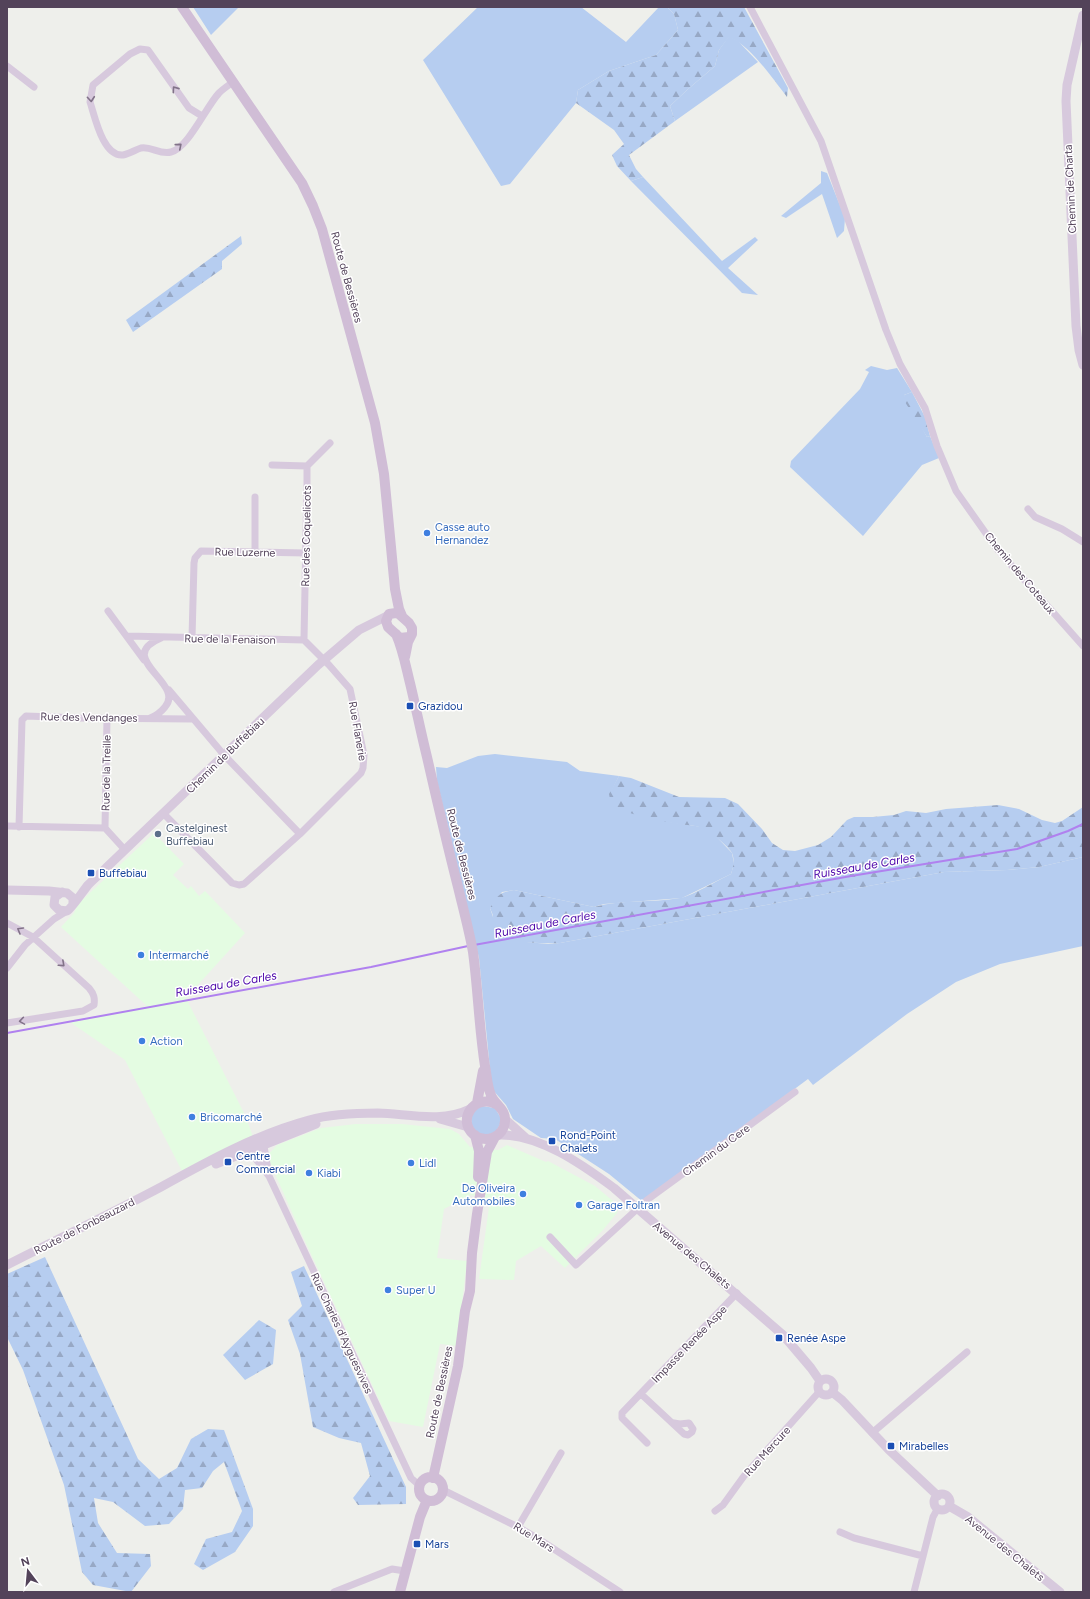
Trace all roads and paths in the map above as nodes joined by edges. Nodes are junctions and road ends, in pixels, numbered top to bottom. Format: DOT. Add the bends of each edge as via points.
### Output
graph roads {
  1 [pos="182,7"];
  2 [pos="750,7"];
  3 [pos="1083,15"];
  4 [pos="7,66"];
  5 [pos="234,82"];
  6 [pos="34,87"];
  7 [pos="202,116"];
  8 [pos="1083,365"];
  9 [pos="330,443"];
  10 [pos="272,465"];
  11 [pos="307,466"];
  12 [pos="255,497"];
  13 [pos="1028,509"];
  14 [pos="1083,542"];
  15 [pos="255,552"];
  16 [pos="306,553"];
  17 [pos="395,589"];
  18 [pos="108,611"];
  19 [pos="389,614"];
  20 [pos="402,616"];
  21 [pos="364,627"];
  22 [pos="392,631"];
  23 [pos="127,636"];
  24 [pos="409,637"];
  25 [pos="161,638"];
  26 [pos="192,638"];
  27 [pos="304,640"];
  28 [pos="1083,646"];
  29 [pos="404,658"];
  30 [pos="324,660"];
  31 [pos="147,664"];
  32 [pos="169,690"];
  33 [pos="107,718"];
  34 [pos="148,719"];
  35 [pos="192,719"];
  36 [pos="224,755"];
  37 [pos="164,814"];
  38 [pos="7,826"];
  39 [pos="19,827"];
  40 [pos="105,828"];
  41 [pos="300,834"];
  42 [pos="125,850"];
  43 [pos="88,885"];
  44 [pos="7,890"];
  45 [pos="42,891"];
  46 [pos="64,893"];
  47 [pos="73,903"];
  48 [pos="55,905"];
  49 [pos="67,911"];
  50 [pos="54,918"];
  51 [pos="7,923"];
  52 [pos="33,938"];
  53 [pos="7,968"];
  54 [pos="7,1023"];
  55 [pos="484,1059"];
  56 [pos="795,1092"];
  57 [pos="496,1104"];
  58 [pos="474,1106"];
  59 [pos="431,1117"];
  60 [pos="505,1119"];
  61 [pos="468,1127"];
  62 [pos="475,1136"];
  63 [pos="497,1136"];
  64 [pos="527,1138"];
  65 [pos="256,1145"];
  66 [pos="269,1176"];
  67 [pos="637,1208"];
  68 [pos="477,1214"];
  69 [pos="550,1237"];
  70 [pos="7,1265"];
  71 [pos="737,1293"];
  72 [pos="967,1352"];
  73 [pos="820,1380"];
  74 [pos="819,1392"];
  75 [pos="832,1392"];
  76 [pos="641,1394"];
  77 [pos="674,1423"];
  78 [pos="872,1433"];
  79 [pos="647,1443"];
  80 [pos="561,1453"];
  81 [pos="433,1478"];
  82 [pos="420,1486"];
  83 [pos="443,1490"];
  84 [pos="938,1496"];
  85 [pos="427,1500"];
  86 [pos="949,1506"];
  87 [pos="938,1508"];
  88 [pos="715,1511"];
  89 [pos="518,1527"];
  90 [pos="840,1532"];
  91 [pos="924,1556"];
  92 [pos="405,1571"];
  93 [pos="334,1592"];
  94 [pos="400,1592"];
  95 [pos="620,1592"];
  96 [pos="914,1592"];
  97 [pos="1060,1592"];
  1 -- 5 [label="main road, Route de Bessières"];
  2 -- 28 [label="street, Chemin des Coteaux" via="821,142 886,330 900,364 925,408 937,446 956,491 997,549"];
  3 -- 8 [label="street, Chemin de Charta" via="1068,84 1066,107 1076,326"];
  4 -- 6 [label="street"];
  5 -- 7 [label="street" via="219,93"];
  5 -- 17 [label="main road, Route de Bessières" via="302,183 322,229 375,423 384,474"];
  7 -- 7 [label="street, one-way" via="189,108 148,50 140,49 130,54 92,85 90,102 105,145 114,154 124,155 141,148 171,152 194,131"];
  9 -- 11 [label="street"];
  10 -- 11 [label="street"];
  11 -- 16 [label="street, Rue des Coquelicots"];
  12 -- 15 [label="street"];
  13 -- 14 [label="street" via="1035,517"];
  15 -- 16 [label="street, Rue Luzerne"];
  15 -- 26 [label="street, Rue Luzerne" via="198,554 194,562"];
  16 -- 27 [label="street, Rue des Coquelicots"];
  17 -- 19 [label="main road, Route de Bessières"];
  17 -- 20 [label="main road, Route de Bessières"];
  18 -- 23 [label="street"];
  19 -- 20 [label="main road" via="396,613"];
  19 -- 21 [label="street, Chemin de Buffebiau"];
  19 -- 22 [label="main road, Route de Bessières" via="386,621"];
  20 -- 24 [label="main road, Route de Bessières" via="412,628"];
  21 -- 22 [label="street" via="382,626"];
  21 -- 30 [label="street, Chemin de Buffebiau"];
  22 -- 24 [label="main road" via="400,638"];
  22 -- 29 [label="main road, Route de Bessières"];
  23 -- 25 [label="street, Rue de la Fenaison"];
  23 -- 31 [label="street"];
  24 -- 29 [label="main road, Route de Bessières"];
  25 -- 26 [label="street, Rue de la Fenaison"];
  25 -- 31 [label="street" via="147,647 144,656"];
  26 -- 27 [label="street, Rue de la Fenaison"];
  27 -- 30 [label="street"];
  29 -- 55 [label="main road, Route de Bessières" via="473,952"];
  30 -- 36 [label="street, Chemin de Buffebiau"];
  30 -- 41 [label="street, Rue Flanerie" via="350,689 365,762 361,773"];
  31 -- 32 [label="street"];
  32 -- 34 [label="street" via="167,706 156,716"];
  32 -- 35 [label="street"];
  33 -- 34 [label="street, Rue des Vendanges"];
  33 -- 39 [label="street, Rue des Vendanges" via="26,716 22,720"];
  33 -- 40 [label="street, Rue de la Treille"];
  34 -- 35 [label="street, Rue des Vendanges"];
  35 -- 36 [label="street"];
  36 -- 37 [label="street, Chemin de Buffebiau"];
  36 -- 41 [label="street"];
  37 -- 41 [label="street, Rue Flanerie" via="226,878 239,885 244,884"];
  37 -- 42 [label="street, Chemin de Buffebiau"];
  38 -- 39 [label="street"];
  39 -- 40 [label="street"];
  40 -- 42 [label="street"];
  42 -- 43 [label="street, Chemin de Buffebiau"];
  43 -- 46 [label="street, Chemin de Buffebiau"];
  43 -- 47 [label="street, Chemin de Buffebiau"];
  44 -- 45 [label="street, Chemin de Buffebiau"];
  45 -- 46 [label="street, Chemin de Buffebiau"];
  45 -- 48 [label="street"];
  46 -- 47 [label="street" via="73,898"];
  46 -- 48 [label="street" via="58,894"];
  47 -- 49 [label="street"];
  48 -- 49 [label="street" via="62,912"];
  48 -- 50 [label="street"];
  49 -- 50 [label="street"];
  50 -- 52 [label="street"];
  52 -- 51 [label="street, one-way"];
  52 -- 53 [label="street"];
  52 -- 54 [label="street, one-way" via="91,991 94,995 94,1005 83,1011"];
  55 -- 57 [label="main road, Route de Bessières" via="489,1090"];
  55 -- 58 [label="main road, Route de Bessières"];
  56 -- 67 [label="street, Chemin du Cere"];
  57 -- 58 [label="main road" via="485,1101"];
  57 -- 60 [label="main road, Route de Bessières" via="503,1110"];
  58 -- 59 [label="street" via="456,1115"];
  58 -- 61 [label="main road, Route de Bessières" via="467,1118"];
  59 -- 61 [label="street"];
  59 -- 65 [label="street" via="378,1113 324,1116"];
  60 -- 63 [label="main road, Route de Bessières" via="503,1129"];
  60 -- 64 [label="street, Avenue des Chalets"];
  61 -- 62 [label="main road, Route de Bessières"];
  62 -- 63 [label="main road" via="484,1139"];
  62 -- 68 [label="main road, Route de Bessières" via="479,1151"];
  63 -- 64 [label="street, Avenue des Chalets"];
  63 -- 68 [label="main road, Route de Bessières" via="487,1152"];
  64 -- 67 [label="street, Avenue des Chalets" via="592,1172"];
  65 -- 66 [label="street, Rue Charles d'Ayguesvives"];
  65 -- 66 [label="street, Rue Charles d'Ayguesvives"];
  65 -- 70 [label="street, Route de Fonbeauzard" via="162,1186"];
  66 -- 82 [label="street, Rue Charles d'Ayguesvives" via="412,1478"];
  67 -- 69 [label="street, Chemin du Cere" via="576,1265"];
  67 -- 71 [label="street, Avenue des Chalets"];
  68 -- 81 [label="main road, Route de Bessières" via="470,1291 458,1366"];
  71 -- 73 [label="street, Avenue des Chalets" via="783,1335"];
  71 -- 76 [label="street, Impasse Renée Aspe"];
  72 -- 78 [label="street"];
  73 -- 74 [label="street"];
  73 -- 75 [label="street, Avenue des Chalets" via="830,1380 833,1384"];
  74 -- 75 [label="street" via="827,1395"];
  74 -- 88 [label="street, Rue Mercure" via="744,1476 723,1505"];
  75 -- 78 [label="street, Avenue des Chalets"];
  76 -- 77 [label="street"];
  76 -- 79 [label="street, Impasse Renée Aspe" via="622,1413 622,1418"];
  78 -- 84 [label="street, Avenue des Chalets"];
  80 -- 89 [label="street"];
  81 -- 82 [label="main road" via="426,1479"];
  81 -- 83 [label="main road" via="440,1482"];
  82 -- 85 [label="main road" via="421,1496"];
  83 -- 85 [label="main road" via="435,1501"];
  83 -- 89 [label="street, Rue Mars"];
  84 -- 86 [label="street, Avenue des Chalets" via="946,1496 950,1500"];
  84 -- 87 [label="street" via="934,1501"];
  85 -- 92 [label="main road"];
  86 -- 87 [label="street" via="944,1510"];
  86 -- 97 [label="street, Avenue des Chalets" via="968,1517"];
  87 -- 91 [label="street" via="933,1517"];
  89 -- 95 [label="street, Rue Mars"];
  90 -- 91 [label="street"];
  91 -- 96 [label="street"];
  92 -- 93 [label="street" via="392,1569"];
  92 -- 94 [label="main road"];
}
